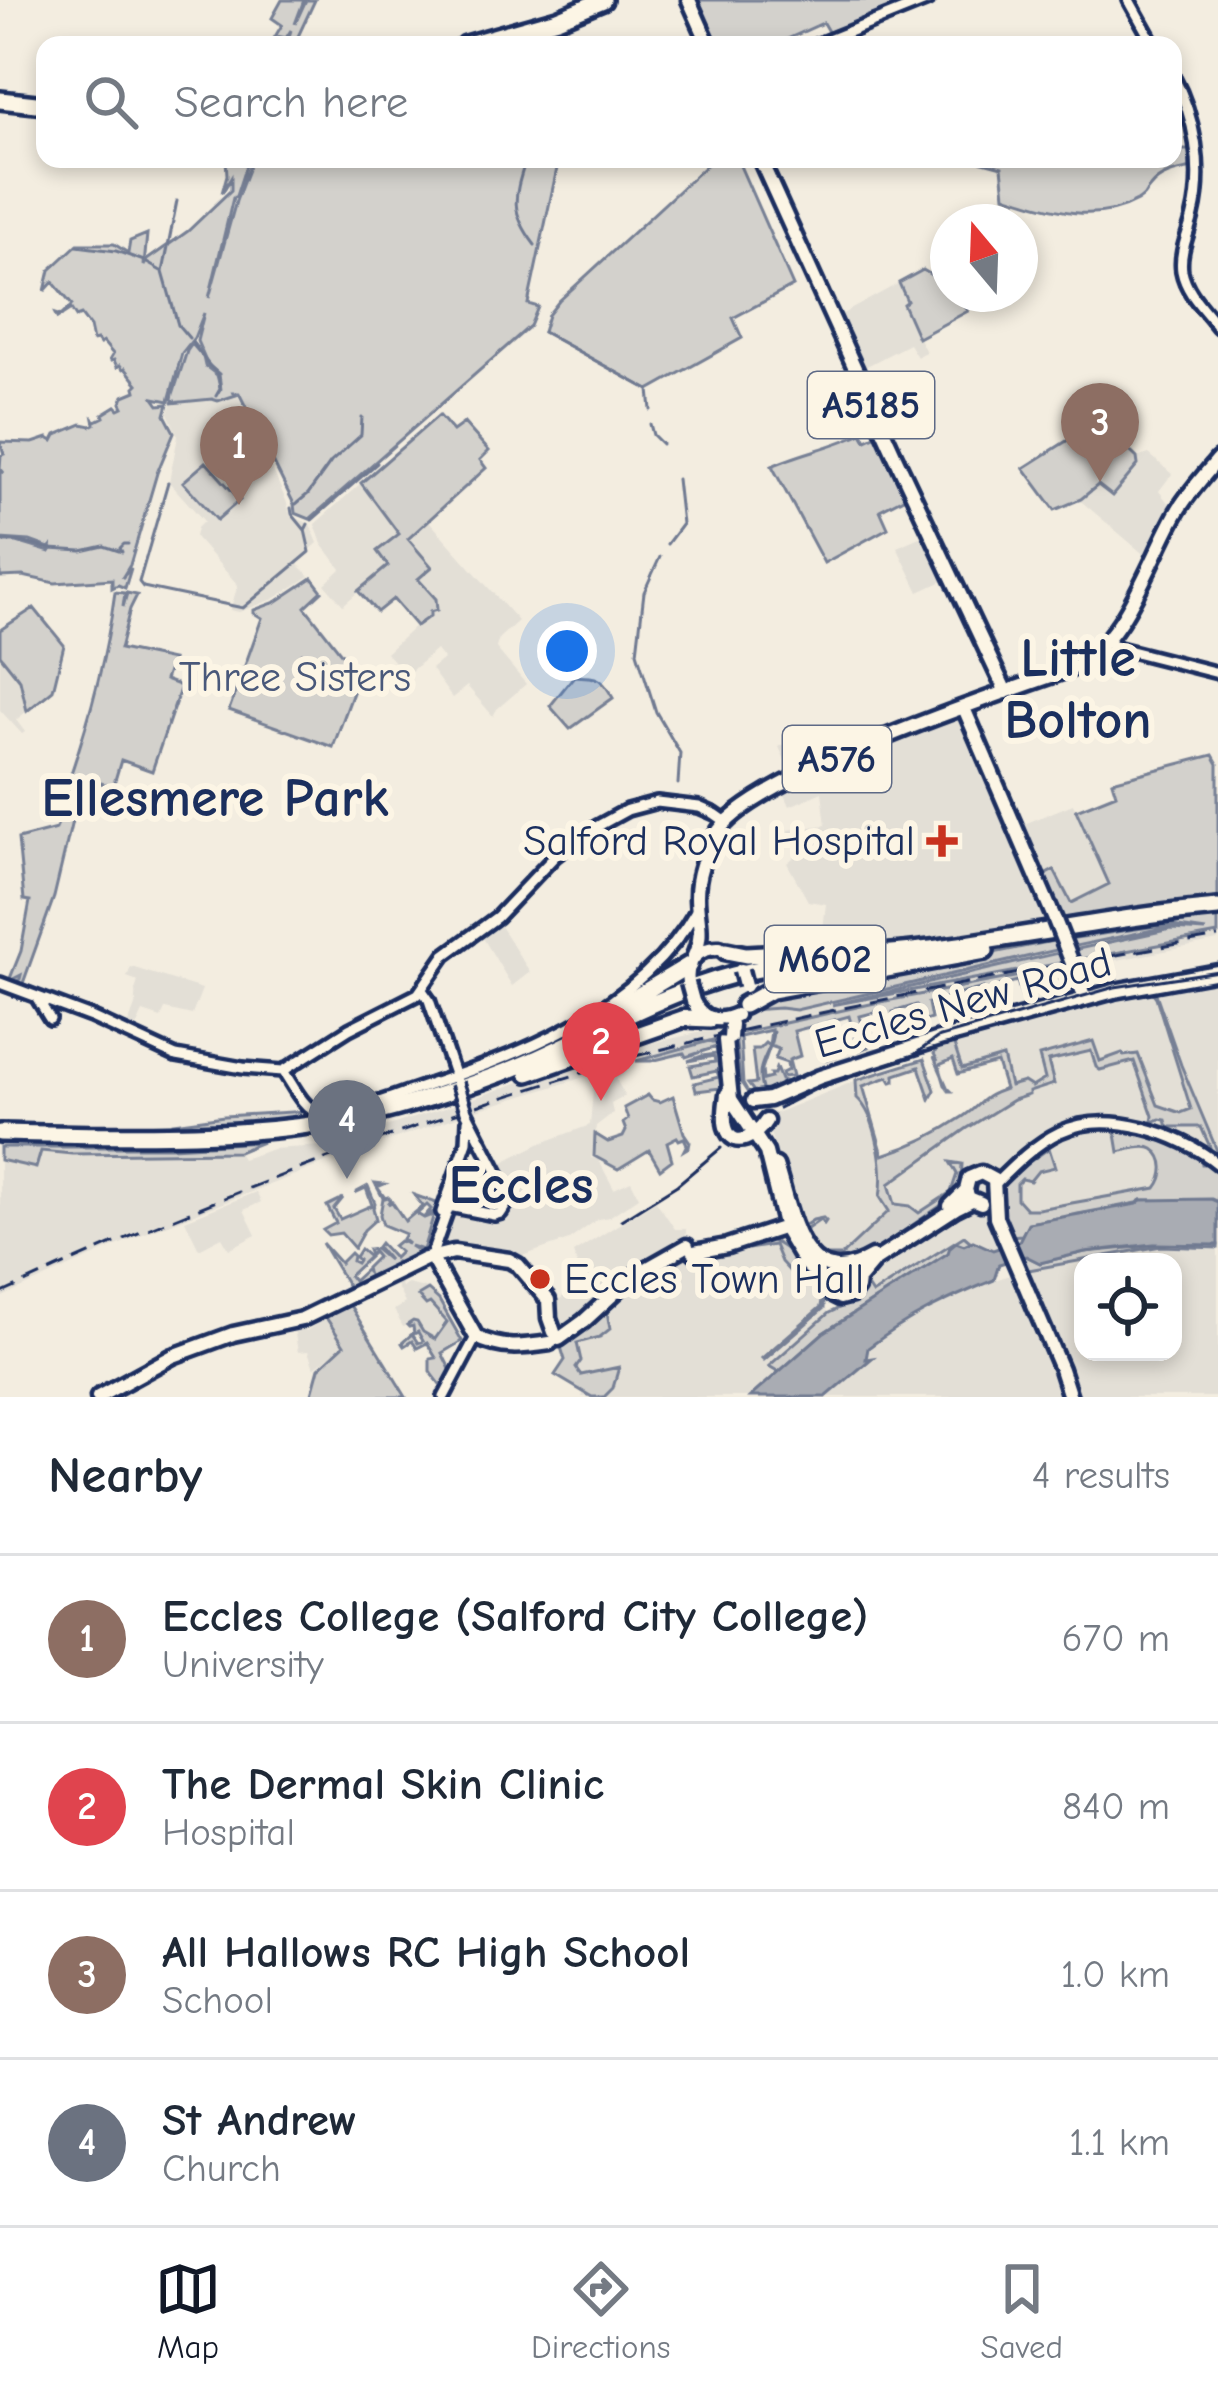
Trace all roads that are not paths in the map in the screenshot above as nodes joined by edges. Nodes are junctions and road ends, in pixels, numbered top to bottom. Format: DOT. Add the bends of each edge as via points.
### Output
graph roads {
  1 [pos="607,0"];
  2 [pos="621,0"];
  3 [pos="689,0"];
  4 [pos="928,0"];
  5 [pos="1129,0"];
  6 [pos="499,36"];
  7 [pos="531,36"];
  8 [pos="705,36"];
  9 [pos="838,36"];
  10 [pos="1149,36"];
  11 [pos="1182,95"];
  12 [pos="0,96"];
  13 [pos="36,100"];
  14 [pos="764,168"];
  15 [pos="1218,327"];
  16 [pos="1218,459"];
  17 [pos="1108,646"];
  18 [pos="1218,673"];
  19 [pos="999,675"];
  20 [pos="1021,687"];
  21 [pos="1006,692"];
  22 [pos="964,708"];
  23 [pos="941,716"];
  24 [pos="975,735"];
  25 [pos="720,818"];
  26 [pos="1218,910"];
  27 [pos="698,917"];
  28 [pos="1046,930"];
  29 [pos="723,950"];
  30 [pos="743,961"];
  31 [pos="686,970"];
  32 [pos="1218,972"];
  33 [pos="0,983"];
  34 [pos="422,990"];
  35 [pos="34,994"];
  36 [pos="1085,999"];
  37 [pos="691,1009"];
  38 [pos="731,1017"];
  39 [pos="50,1019"];
  40 [pos="283,1071"];
  41 [pos="730,1075"];
  42 [pos="455,1083"];
  43 [pos="491,1085"];
  44 [pos="797,1087"];
  45 [pos="737,1107"];
  46 [pos="467,1113"];
  47 [pos="760,1128"];
  48 [pos="0,1137"];
  49 [pos="481,1139"];
  50 [pos="466,1142"];
  51 [pos="1218,1164"];
  52 [pos="773,1165"];
  53 [pos="991,1184"];
  54 [pos="775,1194"];
  55 [pos="973,1198"];
  56 [pos="451,1202"];
  57 [pos="788,1224"];
  58 [pos="757,1234"];
  59 [pos="1002,1239"];
  60 [pos="431,1257"];
  61 [pos="417,1263"];
  62 [pos="805,1264"];
  63 [pos="842,1267"];
  64 [pos="441,1276"];
  65 [pos="859,1280"];
  66 [pos="827,1285"];
  67 [pos="479,1333"];
  68 [pos="556,1336"];
  69 [pos="98,1397"];
  70 [pos="444,1397"];
  71 [pos="1067,1397"];
  1 -- 6 [label="highway"];
  2 -- 7 [label="highway"];
  3 -- 8 [label="main road"];
  4 -- 9 [label="main road"];
  5 -- 10 [label="main road"];
  11 -- 15 [label="main road" via="1194,137 1195,206 1183,272"];
  12 -- 13 [label="highway"];
  14 -- 19 [label="main road, A5185"];
  16 -- 17 [label="main road, A576" via="1180,507"];
  17 -- 18 [label="main road"];
  17 -- 20 [label="main road, A576"];
  19 -- 20 [label="main road"];
  19 -- 21 [label="main road, A5185"];
  20 -- 21 [label="main road, A576"];
  21 -- 22 [label="main road, A576"];
  22 -- 23 [label="main road, A576"];
  22 -- 24 [label="main road"];
  23 -- 24 [label="main road" via="961,720"];
  23 -- 25 [label="main road, A576"];
  24 -- 28 [label="main road"];
  25 -- 27 [label="main road, A576" via="700,872"];
  25 -- 34 [label="main road" via="654,802 587,832 445,955"];
  26 -- 28 [label="highway, M602"];
  27 -- 29 [label="main road"];
  27 -- 31 [label="main road, A576" via="702,936"];
  27 -- 42 [label="main road" via="655,966 606,1004"];
  28 -- 30 [label="highway, M602"];
  28 -- 36 [label="main road, bridge"];
  28 -- 38 [label="highway, M602" via="980,952 776,989"];
  28 -- 42 [label="highway, M602" via="731,975 535,1060"];
  28 -- 43 [label="highway, M602" via="735,982"];
  29 -- 30 [label="highway"];
  29 -- 31 [label="main road" via="706,949"];
  30 -- 38 [label="main road, bridge"];
  31 -- 37 [label="main road, A576, bridge"];
  31 -- 42 [label="highway, M602" via="567,1038"];
  32 -- 36 [label="main road, Eccles New Road"];
  33 -- 35 [label="main road"];
  34 -- 40 [label="main road"];
  34 -- 42 [label="main road"];
  35 -- 39 [label="main road"];
  35 -- 40 [label="main road" via="176,1056"];
  36 -- 44 [label="main road, Eccles New Road"];
  37 -- 38 [label="highway"];
  37 -- 43 [label="highway, M602"];
  38 -- 41 [label="main road"];
  40 -- 42 [label="main road" via="320,1113"];
  41 -- 45 [label="main road"];
  41 -- 45 [label="main road"];
  42 -- 46 [label="main road, bridge"];
  42 -- 48 [label="highway, M602" via="366,1115 302,1125"];
  43 -- 48 [label="highway, M602" via="329,1130 194,1141"];
  44 -- 45 [label="main road, Eccles New Road"];
  44 -- 47 [label="main road, Eccles New Road" via="772,1104"];
  45 -- 47 [label="main road" via="762,1107"];
  45 -- 47 [label="main road" via="730,1135"];
  46 -- 49 [label="main road"];
  46 -- 50 [label="main road"];
  47 -- 52 [label="main road"];
  47 -- 52 [label="main road"];
  49 -- 50 [label="main road"];
  49 -- 56 [label="main road" via="506,1206 491,1216"];
  50 -- 56 [label="main road"];
  51 -- 53 [label="main road" via="1161,1133 1077,1126"];
  52 -- 54 [label="main road"];
  52 -- 57 [label="main road"];
  53 -- 55 [label="main road" via="989,1201"];
  53 -- 55 [label="main road" via="969,1178"];
  53 -- 59 [label="main road"];
  54 -- 57 [label="main road"];
  54 -- 58 [label="main road" via="771,1218"];
  55 -- 59 [label="main road"];
  55 -- 63 [label="main road"];
  55 -- 65 [label="main road" via="874,1261"];
  56 -- 60 [label="main road" via="430,1240"];
  57 -- 58 [label="main road"];
  57 -- 62 [label="main road"];
  57 -- 63 [label="main road" via="813,1260"];
  58 -- 62 [label="main road" via="780,1238"];
  58 -- 68 [label="main road" via="669,1257"];
  59 -- 71 [label="main road"];
  60 -- 61 [label="main road"];
  60 -- 64 [label="main road"];
  60 -- 68 [label="main road" via="459,1252 509,1260 544,1297"];
  61 -- 64 [label="main road"];
  61 -- 69 [label="main road" via="304,1319 173,1355"];
  62 -- 66 [label="main road"];
  63 -- 65 [label="main road"];
  63 -- 66 [label="main road"];
  64 -- 67 [label="main road"];
  65 -- 66 [label="main road" via="845,1298"];
  67 -- 68 [label="main road" via="526,1348"];
  67 -- 70 [label="main road"];
}
